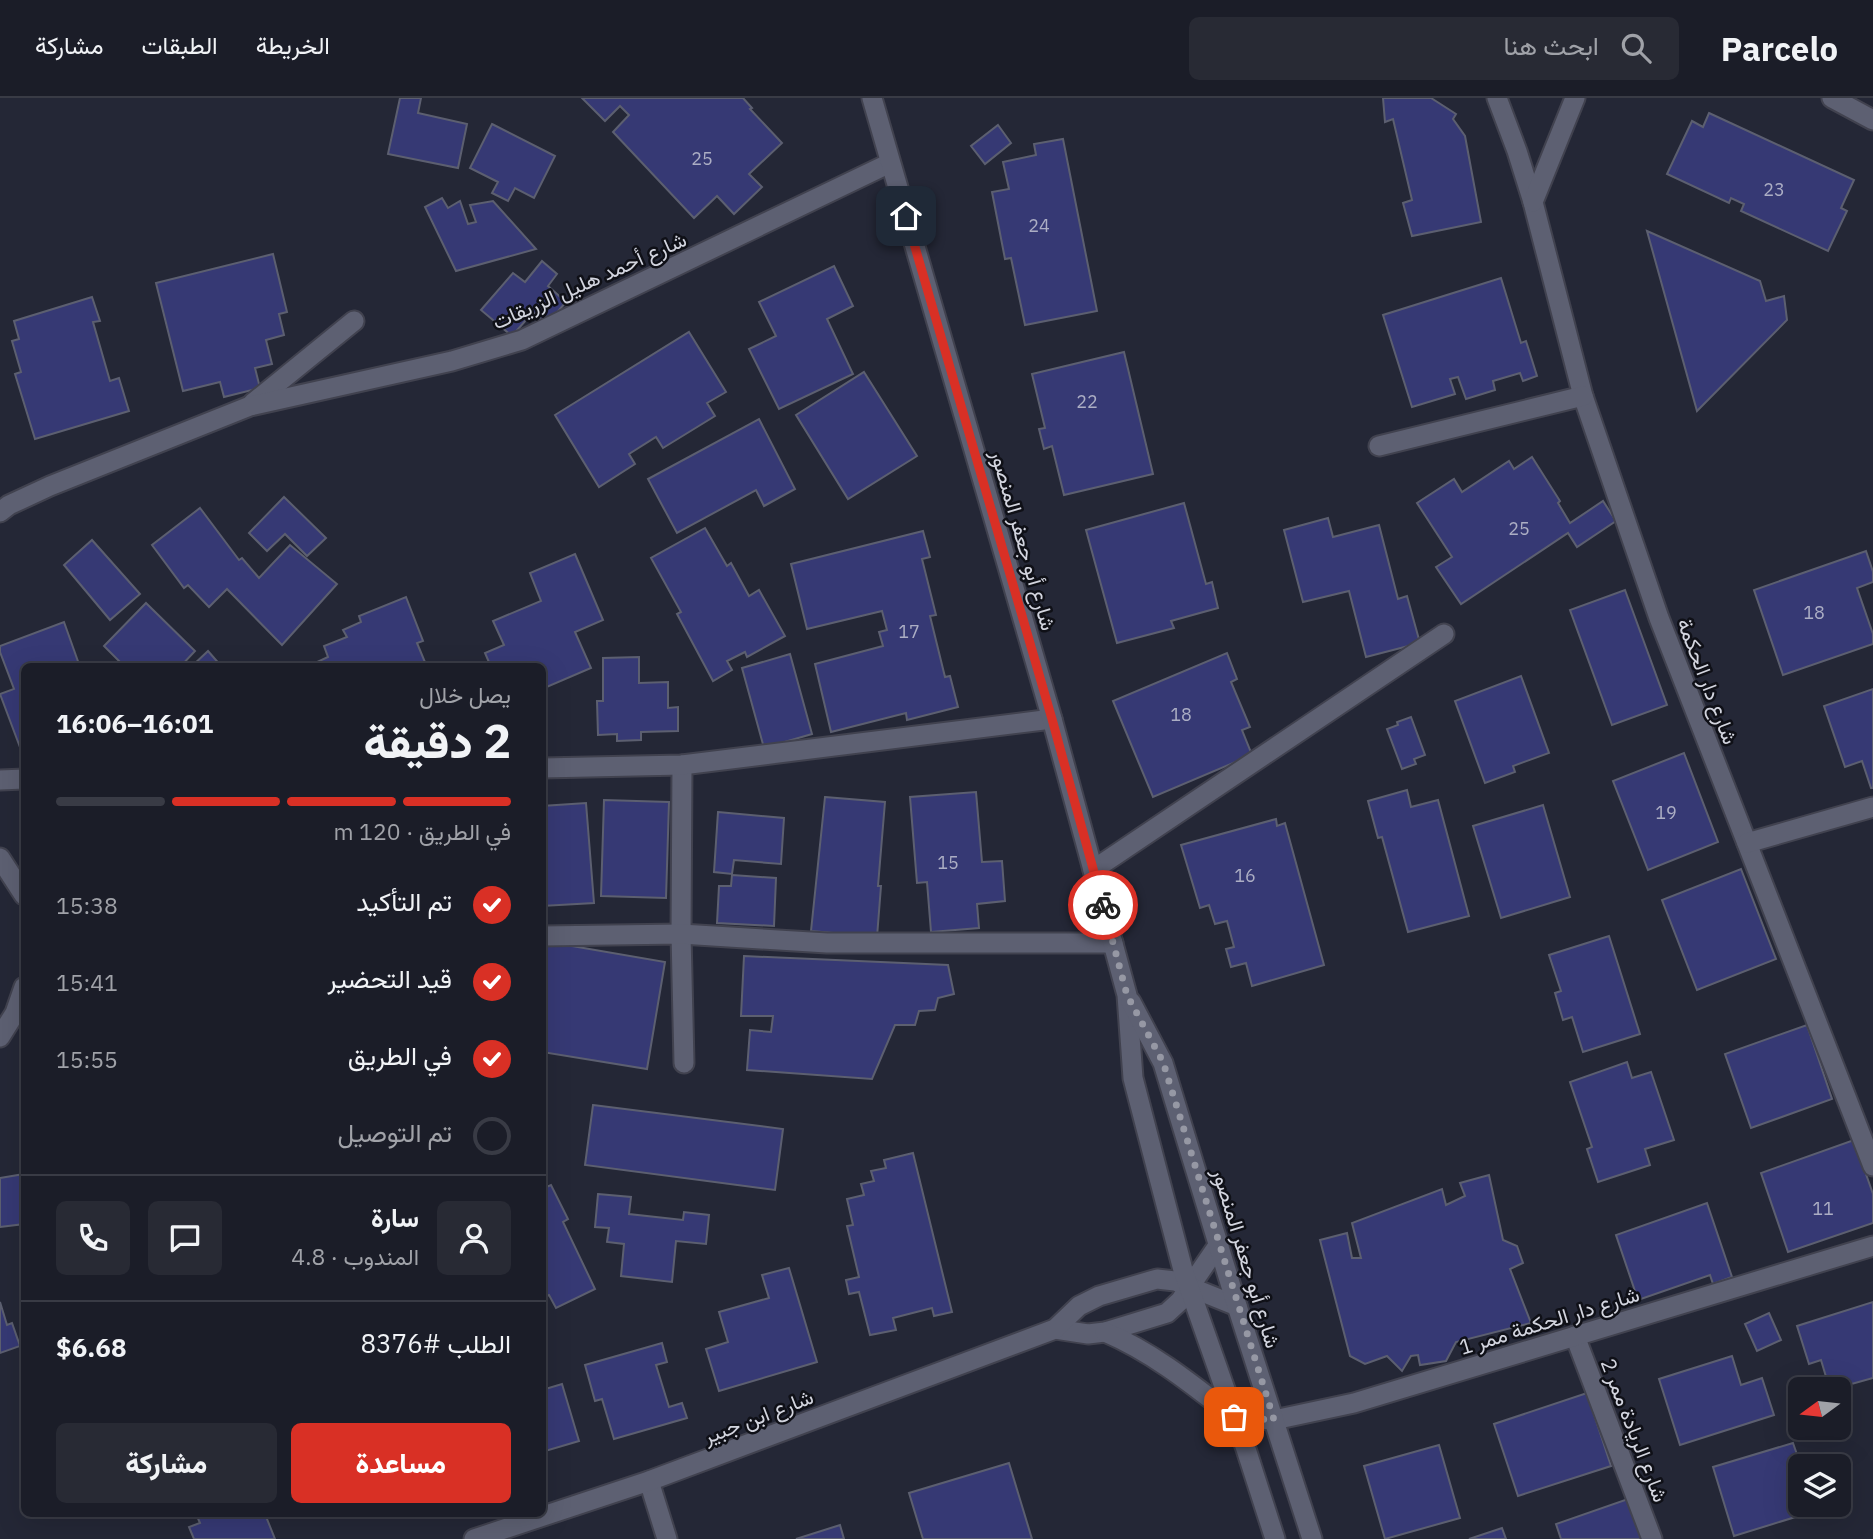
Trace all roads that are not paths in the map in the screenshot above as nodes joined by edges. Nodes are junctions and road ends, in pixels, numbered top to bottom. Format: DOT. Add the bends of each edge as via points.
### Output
graph roads {
  1 [pos="872,98"];
  2 [pos="1496,98"];
  3 [pos="1575,98"];
  4 [pos="1832,98"];
  5 [pos="1873,120"];
  6 [pos="890,163"];
  7 [pos="1532,202"];
  8 [pos="354,321"];
  9 [pos="1583,396"];
  10 [pos="250,406"];
  11 [pos="1379,446"];
  12 [pos="0,512"];
  13 [pos="1444,634"];
  14 [pos="1052,719"];
  15 [pos="682,765"];
  16 [pos="546,768"];
  17 [pos="21,779"];
  18 [pos="0,780"];
  19 [pos="1873,807"];
  20 [pos="1747,843"];
  21 [pos="0,858"];
  22 [pos="1093,870"];
  23 [pos="21,890"];
  24 [pos="681,934"];
  25 [pos="546,936"];
  26 [pos="1113,943"];
  27 [pos="1127,995"];
  28 [pos="21,996"];
  29 [pos="0,1037"];
  30 [pos="684,1063"];
  31 [pos="1873,1166"];
  32 [pos="1219,1244"];
  33 [pos="1873,1246"];
  34 [pos="1189,1287"];
  35 [pos="1237,1306"];
  36 [pos="1055,1329"];
  37 [pos="1105,1332"];
  38 [pos="1575,1336"];
  39 [pos="1234,1417"];
  40 [pos="1274,1420"];
  41 [pos="649,1481"];
  42 [pos="546,1515"];
  43 [pos="540,1517"];
  44 [pos="474,1539"];
  45 [pos="667,1539"];
  46 [pos="1275,1539"];
  47 [pos="1312,1539"];
  48 [pos="1651,1539"];
  1 -- 6 [label="street, شارع أبو جعفر المنصور"];
  2 -- 7 [label="street, شارع دار الحكمة"];
  3 -- 7 [label="street"];
  4 -- 5 [label="street"];
  6 -- 10 [label="street, شارع أحمد هليل الزريقات" via="522,340 452,361"];
  6 -- 14 [label="street, شارع أبو جعفر المنصور"];
  7 -- 9 [label="street, شارع دار الحكمة"];
  8 -- 10 [label="street, شارع أحمد هليل الزريقات"];
  9 -- 11 [label="street"];
  9 -- 20 [label="street, شارع دار الحكمة" via="1658,618"];
  10 -- 12 [label="street, شارع أحمد هليل الزريقات" via="50,486"];
  13 -- 22 [label="street"];
  14 -- 15 [label="street"];
  14 -- 22 [label="street, شارع أبو جعفر المنصور"];
  15 -- 16 [label="street"];
  15 -- 24 [label="street"];
  17 -- 18 [label="street"];
  19 -- 20 [label="street"];
  20 -- 31 [label="street, شارع دار الحكمة"];
  21 -- 23 [label="street"];
  22 -- 26 [label="street, شارع أبو جعفر المنصور"];
  24 -- 25 [label="street"];
  24 -- 26 [label="street" via="827,943"];
  24 -- 30 [label="street"];
  26 -- 27 [label="street, شارع أبو جعفر المنصور"];
  27 -- 32 [label="street, شارع أبو جعفر المنصور" via="1163,1062"];
  27 -- 34 [label="street, شارع أبو جعفر المنصور" via="1133,1078"];
  28 -- 29 [label="street"];
  32 -- 34 [label="street, شارع ابن جبير"];
  32 -- 35 [label="street, شارع أبو جعفر المنصور"];
  33 -- 38 [label="street, شارع دار الحكمة ممر 1"];
  34 -- 35 [label="street, شارع ابن جبير"];
  34 -- 36 [label="street, شارع ابن جبير" via="1157,1279 1100,1296 1079,1306"];
  34 -- 37 [label="street, شارع ابن جبير" via="1167,1313"];
  34 -- 39 [label="street, شارع أبو جعفر المنصور"];
  35 -- 40 [label="street, شارع أبو جعفر المنصور"];
  36 -- 37 [label="street, شارع ابن جبير"];
  36 -- 41 [label="street, شارع ابن جبير"];
  37 -- 39 [label="street" via="1171,1368"];
  38 -- 40 [label="street, شارع دار الحكمة ممر 1" via="1354,1403"];
  38 -- 48 [label="street, شارع الريادة ممر 2"];
  39 -- 40 [label="street, شارع دار الحكمة ممر 1"];
  39 -- 46 [label="street, شارع أبو جعفر المنصور"];
  40 -- 47 [label="street, شارع أبو جعفر المنصور"];
  41 -- 42 [label="street, شارع ابن جبير"];
  41 -- 45 [label="street"];
  43 -- 44 [label="street, شارع ابن جبير"];
}
